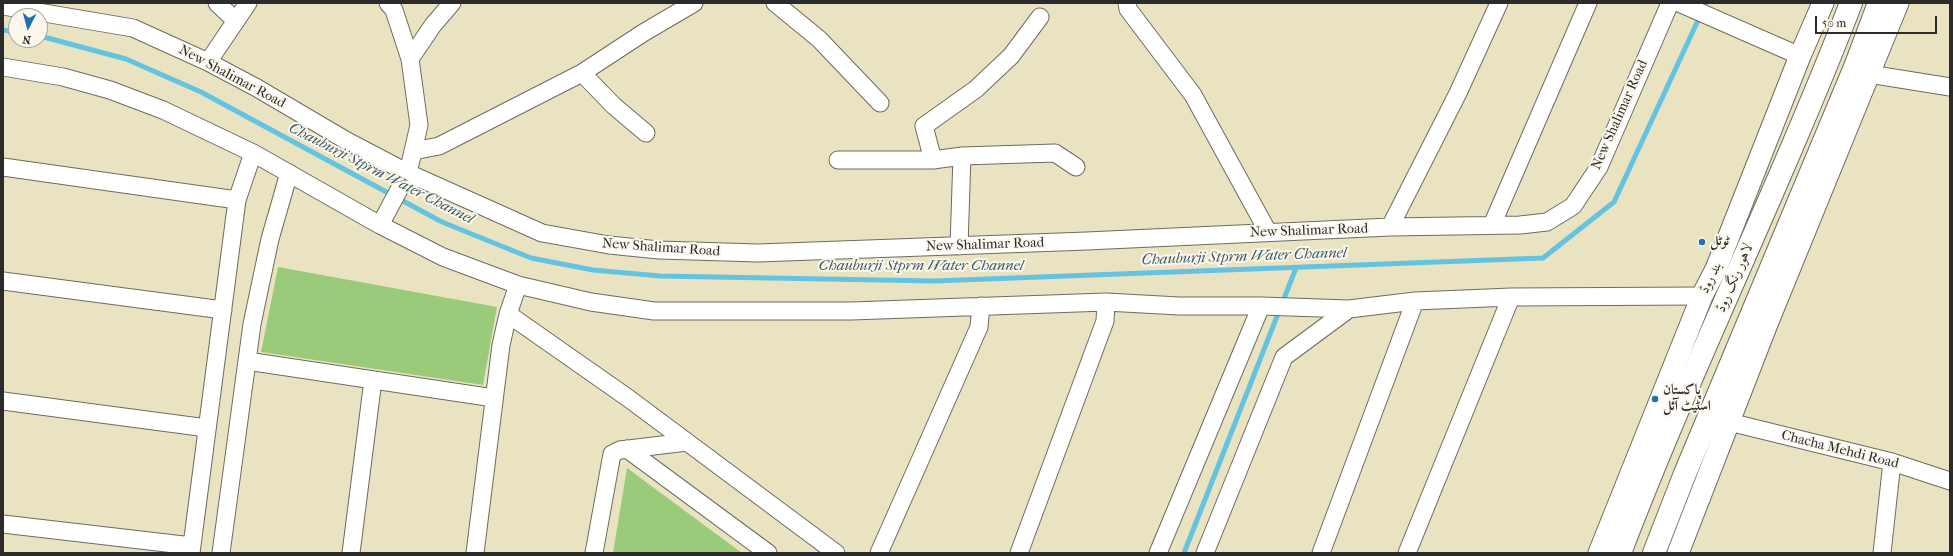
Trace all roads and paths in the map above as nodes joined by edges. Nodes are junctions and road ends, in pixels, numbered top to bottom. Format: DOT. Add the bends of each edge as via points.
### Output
graph roads {
  1 [pos="217,3"];
  2 [pos="248,3"];
  3 [pos="388,3"];
  4 [pos="452,3"];
  5 [pos="694,3"];
  6 [pos="775,3"];
  7 [pos="1127,3"];
  8 [pos="1499,3"];
  9 [pos="1588,3"];
  10 [pos="1670,3"];
  11 [pos="1679,3"];
  12 [pos="1823,3"];
  13 [pos="1851,3"];
  14 [pos="1879,3"];
  15 [pos="1898,3"];
  16 [pos="3,6"];
  17 [pos="1040,17"];
  18 [pos="236,21"];
  19 [pos="1800,56"];
  20 [pos="410,59"];
  21 [pos="208,62"];
  22 [pos="3,67"];
  23 [pos="582,73"];
  24 [pos="1869,74"];
  25 [pos="1950,87"];
  26 [pos="880,103"];
  27 [pos="646,133"];
  28 [pos="413,151"];
  29 [pos="253,153"];
  30 [pos="962,156"];
  31 [pos="838,160"];
  32 [pos="933,160"];
  33 [pos="3,167"];
  34 [pos="1076,167"];
  35 [pos="289,173"];
  36 [pos="407,176"];
  37 [pos="237,200"];
  38 [pos="384,219"];
  39 [pos="1492,225"];
  40 [pos="1390,227"];
  41 [pos="1268,232"];
  42 [pos="959,246"];
  43 [pos="3,281"];
  44 [pos="518,285"];
  45 [pos="1702,296"];
  46 [pos="1511,297"];
  47 [pos="1416,301"];
  48 [pos="1106,302"];
  49 [pos="981,306"];
  50 [pos="1265,306"];
  51 [pos="1349,309"];
  52 [pos="223,310"];
  53 [pos="508,314"];
  54 [pos="247,361"];
  55 [pos="373,380"];
  56 [pos="494,398"];
  57 [pos="3,401"];
  58 [pos="1729,422"];
  59 [pos="207,428"];
  60 [pos="687,442"];
  61 [pos="627,449"];
  62 [pos="1892,462"];
  63 [pos="1949,478"];
  64 [pos="3,524"];
  65 [pos="191,549"];
  66 [pos="221,553"];
  67 [pos="351,553"];
  68 [pos="475,553"];
  69 [pos="594,553"];
  70 [pos="768,553"];
  71 [pos="836,553"];
  72 [pos="879,553"];
  73 [pos="1018,553"];
  74 [pos="1158,553"];
  75 [pos="1205,553"];
  76 [pos="1321,553"];
  77 [pos="1408,553"];
  78 [pos="1599,553"];
  79 [pos="1620,553"];
  80 [pos="1654,553"];
  81 [pos="1678,553"];
  82 [pos="1882,553"];
  1 -- 18 [label="street"];
  2 -- 18 [label="street"];
  3 -- 20 [label="street" via="394,10"];
  4 -- 20 [label="street"];
  5 -- 23 [label="street"];
  6 -- 26 [label="street" via="819,39"];
  7 -- 41 [label="street" via="1128,9 1192,95"];
  8 -- 40 [label="street" via="1458,93"];
  9 -- 39 [label="street"];
  10 -- 39 [label="street, New Shalimar Road" via="1599,167 1573,206 1548,222"];
  11 -- 19 [label="street"];
  12 -- 19 [label="main road, بند روڈ"];
  13 -- 79 [label="highway, لاہور رنگ روڈ" via="1652,468"];
  14 -- 80 [label="highway, لاہور رنگ روڈ"];
  15 -- 24 [label="main road"];
  16 -- 21 [label="street, New Shalimar Road" via="133,28"];
  17 -- 32 [label="street" via="1011,56 976,88 924,126"];
  18 -- 21 [label="street"];
  19 -- 45 [label="main road, بند روڈ" via="1716,268"];
  20 -- 28 [label="street" via="419,125"];
  21 -- 36 [label="street, New Shalimar Road"];
  22 -- 29 [label="street" via="63,77 110,90 163,110"];
  23 -- 27 [label="street" via="614,106"];
  23 -- 28 [label="street" via="439,146"];
  24 -- 25 [label="street"];
  24 -- 58 [label="main road"];
  28 -- 36 [label="street"];
  29 -- 35 [label="street"];
  29 -- 37 [label="street"];
  30 -- 32 [label="street"];
  30 -- 34 [label="street" via="1056,153"];
  30 -- 42 [label="street"];
  31 -- 32 [label="street"];
  33 -- 37 [label="street"];
  35 -- 38 [label="street"];
  35 -- 54 [label="street" via="270,239"];
  36 -- 38 [label="street"];
  36 -- 42 [label="street, New Shalimar Road" via="542,233 610,245 659,250 751,253"];
  37 -- 52 [label="street"];
  38 -- 44 [label="street" via="443,257"];
  39 -- 40 [label="street, New Shalimar Road"];
  40 -- 41 [label="street, New Shalimar Road"];
  41 -- 42 [label="street, New Shalimar Road"];
  43 -- 52 [label="street"];
  44 -- 49 [label="street" via="592,302 654,310 851,311"];
  44 -- 53 [label="street"];
  45 -- 46 [label="street"];
  45 -- 78 [label="main road, بند روڈ"];
  46 -- 47 [label="street"];
  46 -- 77 [label="street"];
  47 -- 51 [label="street"];
  47 -- 76 [label="street"];
  48 -- 49 [label="street"];
  48 -- 50 [label="street" via="1179,306"];
  48 -- 73 [label="street" via="1105,321"];
  49 -- 72 [label="street" via="979,326"];
  50 -- 51 [label="street"];
  50 -- 74 [label="street"];
  51 -- 75 [label="street" via="1284,357"];
  52 -- 59 [label="street"];
  53 -- 56 [label="street"];
  53 -- 60 [label="street"];
  54 -- 55 [label="street"];
  54 -- 66 [label="street"];
  55 -- 56 [label="street"];
  55 -- 67 [label="street"];
  56 -- 68 [label="street"];
  57 -- 59 [label="street"];
  58 -- 62 [label="street, Chacha Mehdi Road"];
  58 -- 81 [label="main road"];
  59 -- 65 [label="street"];
  60 -- 61 [label="street"];
  60 -- 71 [label="street"];
  61 -- 69 [label="street" via="612,454"];
  61 -- 70 [label="street"];
  62 -- 63 [label="street, Chacha Mehdi Road"];
  62 -- 82 [label="street"];
  64 -- 65 [label="street"];
}
